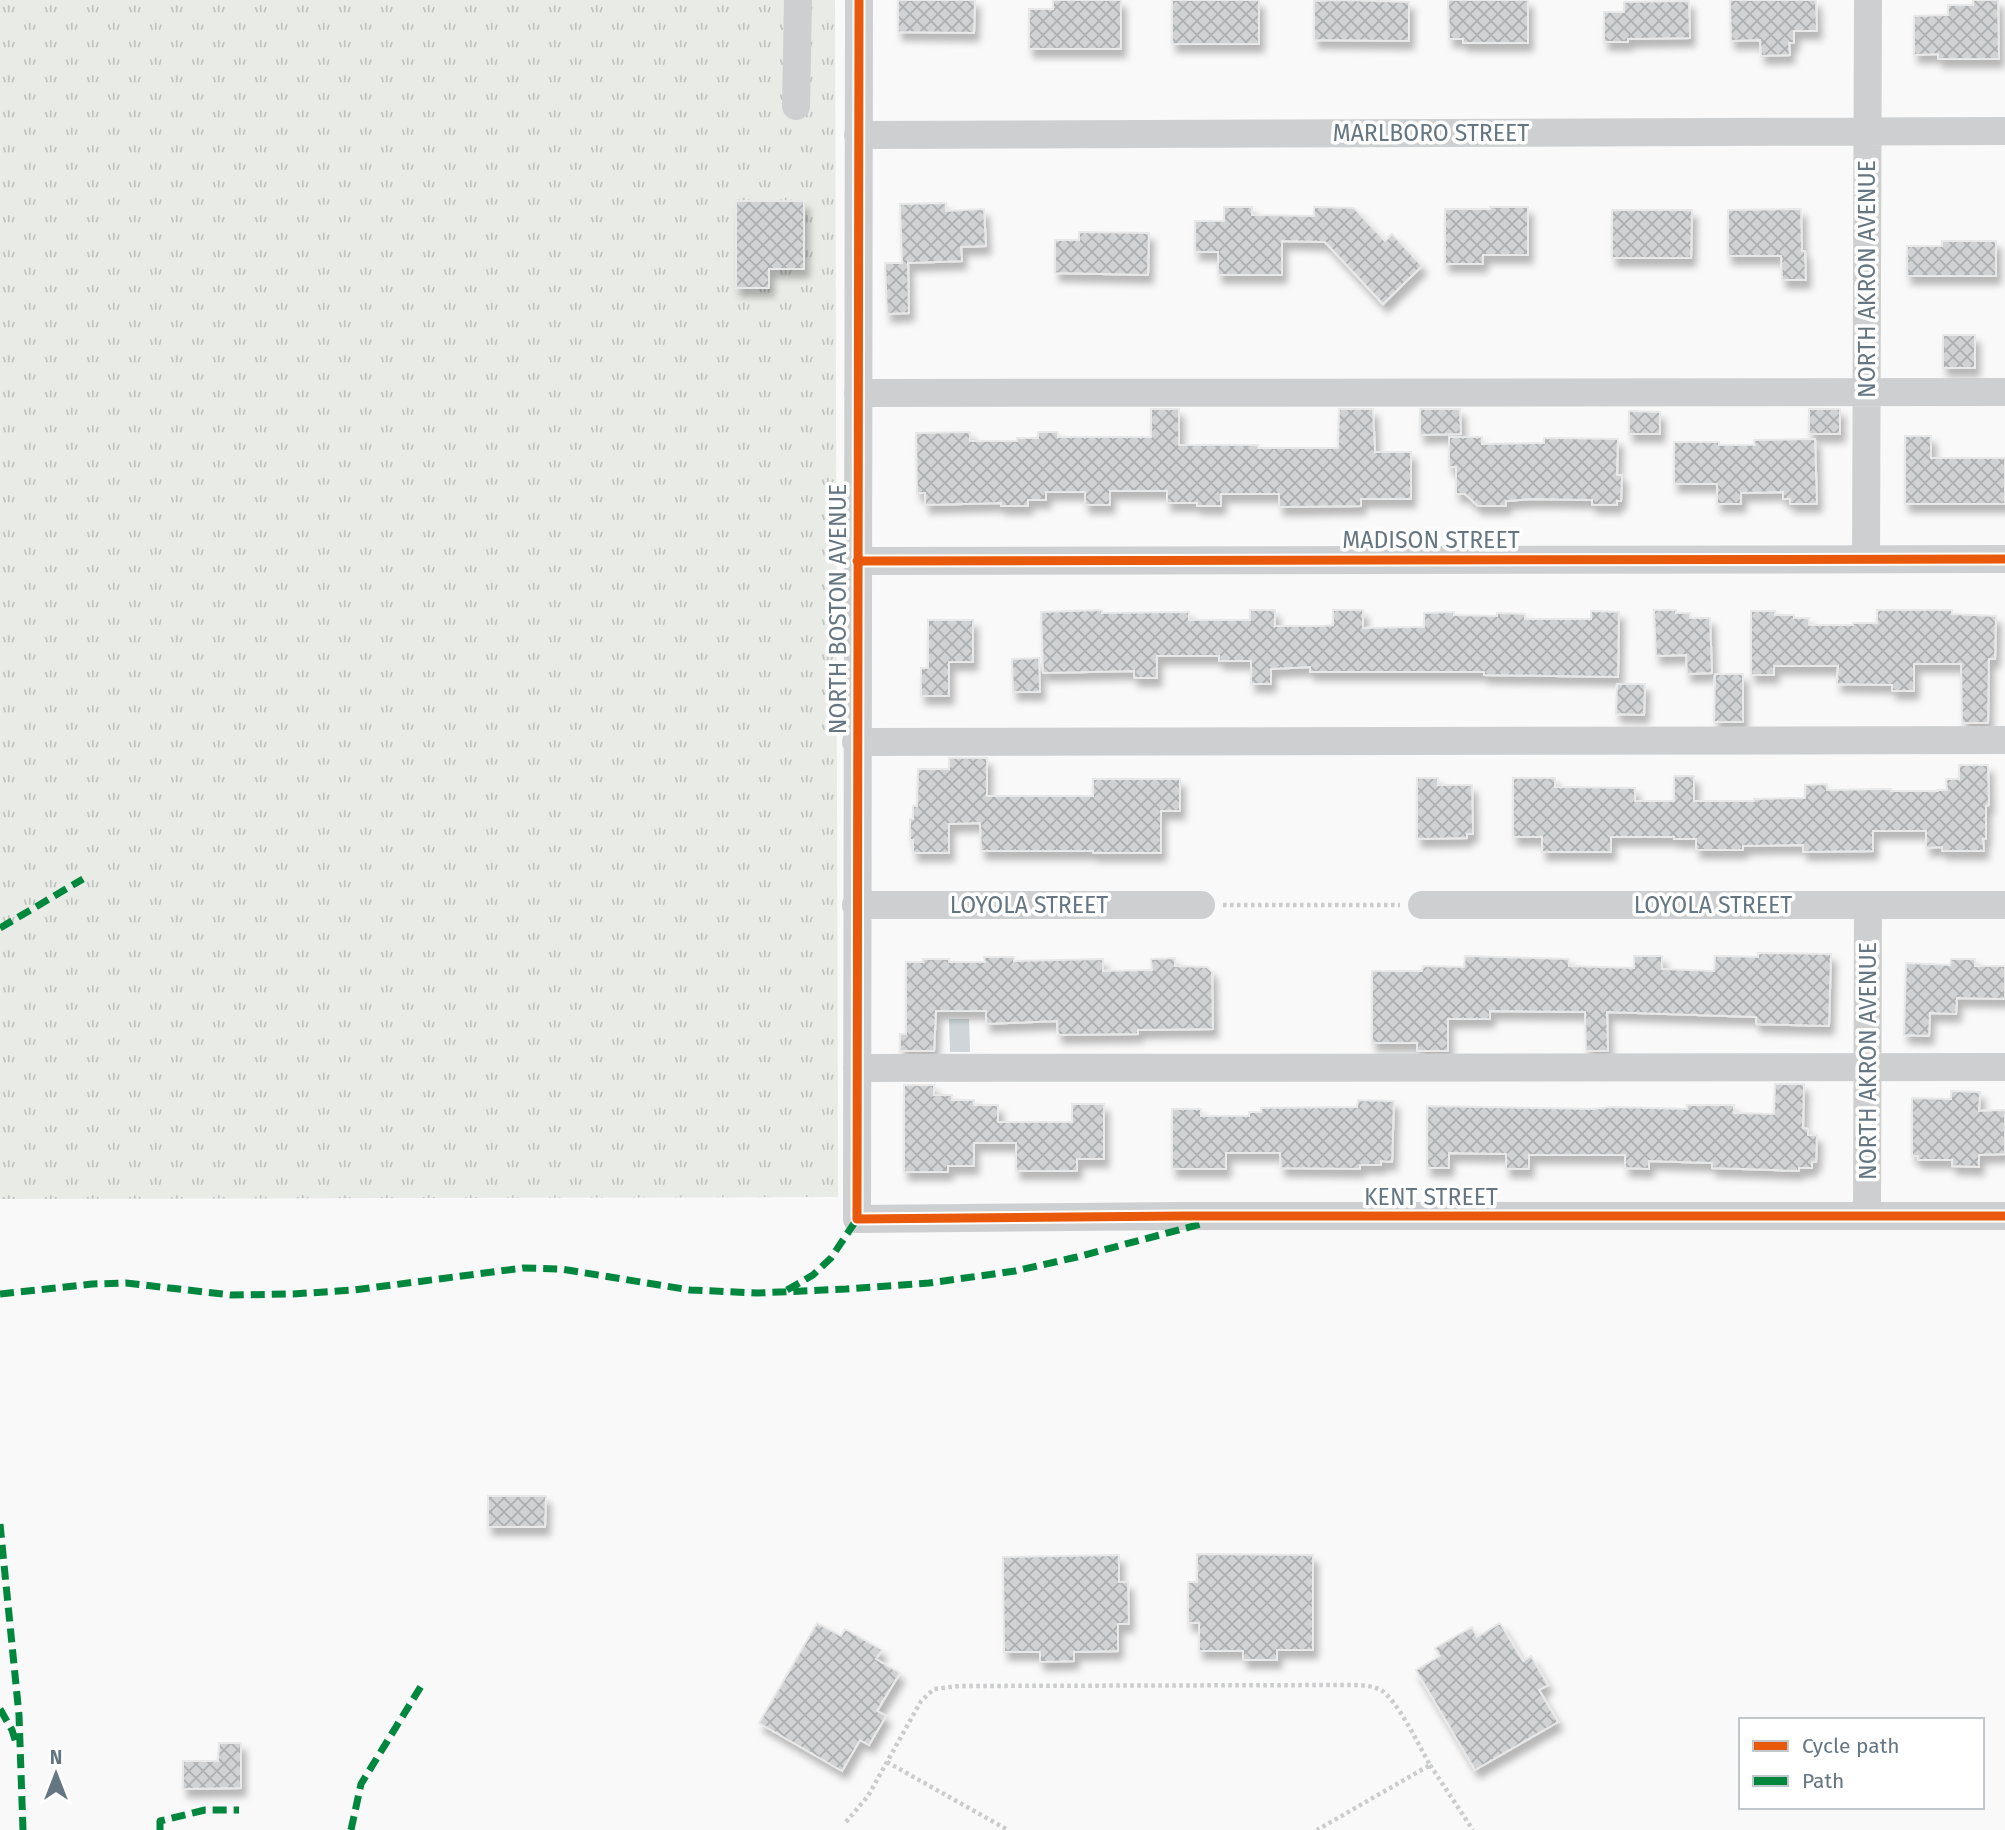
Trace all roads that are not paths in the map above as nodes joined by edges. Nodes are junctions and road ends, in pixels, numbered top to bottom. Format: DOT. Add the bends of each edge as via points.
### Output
graph roads {
  1 [pos="797,0"];
  2 [pos="859,0"];
  3 [pos="1868,0"];
  4 [pos="796,106"];
  5 [pos="2005,131"];
  6 [pos="1868,132"];
  7 [pos="858,135"];
  8 [pos="1867,391"];
  9 [pos="2005,392"];
  10 [pos="858,393"];
  11 [pos="1866,558"];
  12 [pos="2005,559"];
  13 [pos="857,561"];
  14 [pos="2005,740"];
  15 [pos="856,743"];
  16 [pos="856,905"];
  17 [pos="1201,905"];
  18 [pos="1422,905"];
  19 [pos="1868,905"];
  20 [pos="2005,905"];
  21 [pos="1867,1067"];
  22 [pos="2005,1067"];
  23 [pos="857,1068"];
  24 [pos="1867,1216"];
  25 [pos="2005,1216"];
  26 [pos="857,1219"];
  1 -- 4 [label="street"];
  2 -- 7 [label="street, NORTH BOSTON AVENUE"];
  3 -- 6 [label="street, NORTH AKRON AVENUE"];
  5 -- 6 [label="street, MARLBORO STREET"];
  6 -- 7 [label="street, MARLBORO STREET"];
  6 -- 8 [label="street, NORTH AKRON AVENUE"];
  7 -- 10 [label="street, NORTH BOSTON AVENUE"];
  8 -- 9 [label="street"];
  8 -- 10 [label="street"];
  8 -- 11 [label="street, NORTH AKRON AVENUE"];
  10 -- 13 [label="street, NORTH BOSTON AVENUE"];
  11 -- 12 [label="street, MADISON STREET"];
  11 -- 13 [label="street, MADISON STREET"];
  13 -- 15 [label="street, NORTH BOSTON AVENUE"];
  14 -- 15 [label="street"];
  15 -- 16 [label="street, NORTH BOSTON AVENUE"];
  16 -- 17 [label="street, LOYOLA STREET"];
  16 -- 23 [label="street, NORTH BOSTON AVENUE"];
  18 -- 19 [label="street, LOYOLA STREET"];
  19 -- 20 [label="street, LOYOLA STREET"];
  19 -- 21 [label="street, NORTH AKRON AVENUE"];
  21 -- 22 [label="street"];
  21 -- 23 [label="street"];
  21 -- 24 [label="street, NORTH AKRON AVENUE"];
  23 -- 26 [label="street, NORTH BOSTON AVENUE"];
  24 -- 25 [label="street, KENT STREET"];
  24 -- 26 [label="street, KENT STREET"];
}
